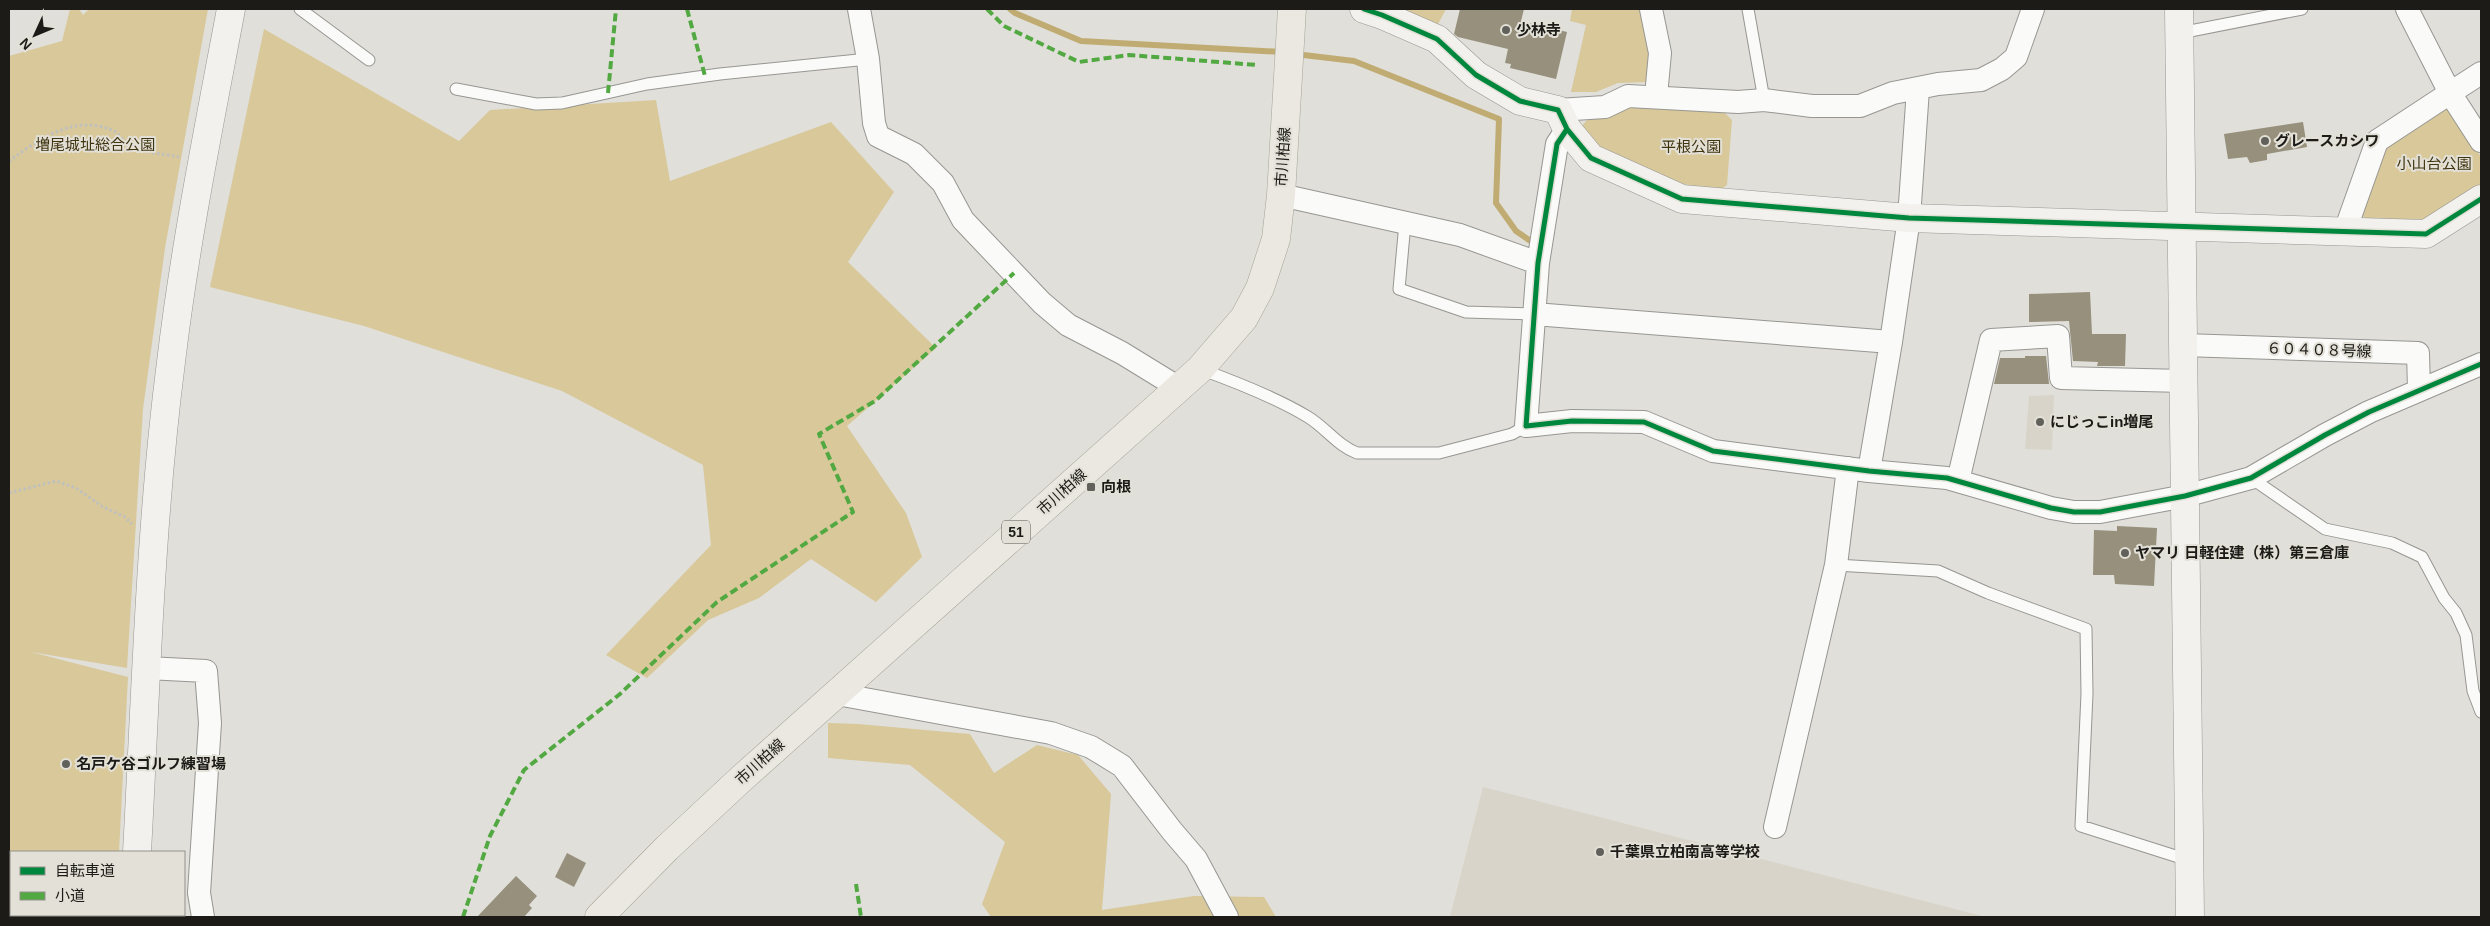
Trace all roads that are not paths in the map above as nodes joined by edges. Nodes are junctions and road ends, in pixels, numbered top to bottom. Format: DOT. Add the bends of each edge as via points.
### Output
graph roads {
  1 [pos="231,9"];
  2 [pos="300,9"];
  3 [pos="859,9"];
  4 [pos="1292,9"];
  5 [pos="1364,9"];
  6 [pos="1651,9"];
  7 [pos="1748,9"];
  8 [pos="2302,9"];
  9 [pos="2407,9"];
  10 [pos="2032,10"];
  11 [pos="2180,21"];
  12 [pos="868,59"];
  13 [pos="369,60"];
  14 [pos="2481,73"];
  15 [pos="1918,89"];
  16 [pos="456,90"];
  17 [pos="2450,93"];
  18 [pos="1656,96"];
  19 [pos="1764,100"];
  20 [pos="1562,120"];
  21 [pos="2481,141"];
  22 [pos="1281,195"];
  23 [pos="2481,199"];
  24 [pos="1909,218"];
  25 [pos="1405,223"];
  26 [pos="2182,226"];
  27 [pos="2345,231"];
  28 [pos="1538,262"];
  29 [pos="1534,314"];
  30 [pos="1891,342"];
  31 [pos="2184,344"];
  32 [pos="2481,364"];
  33 [pos="1200,369"];
  34 [pos="2184,381"];
  35 [pos="1179,388"];
  36 [pos="2419,390"];
  37 [pos="1526,426"];
  38 [pos="1859,470"];
  39 [pos="2251,478"];
  40 [pos="1958,481"];
  41 [pos="2186,496"];
  42 [pos="1836,565"];
  43 [pos="147,668"];
  44 [pos="837,694"];
  45 [pos="2481,712"];
  46 [pos="1775,827"];
  47 [pos="137,851"];
  48 [pos="2190,861"];
  49 [pos="203,917"];
  50 [pos="599,917"];
  51 [pos="1228,917"];
  52 [pos="2190,917"];
  1 -- 43 [label="street" via="202,161 171,362 154,534"];
  2 -- 13 [label="lane"];
  3 -- 12 [label="street"];
  4 -- 22 [label="main road, 市川柏線 / 51"];
  5 -- 20 [label="street" via="1437,39 1476,75 1520,101"];
  6 -- 18 [label="street" via="1660,53"];
  7 -- 19 [label="lane"];
  8 -- 11 [label="lane"];
  9 -- 17 [label="street"];
  10 -- 15 [label="street" via="2016,57 2002,70 1981,80"];
  11 -- 26 [label="street"];
  12 -- 16 [label="lane" via="647,84 562,103 536,104"];
  12 -- 35 [label="street" via="878,136 914,154 943,183 964,220 1042,303 1068,325"];
  14 -- 17 [label="street"];
  15 -- 19 [label="street" via="1893,93 1860,106 1812,106"];
  15 -- 24 [label="street"];
  17 -- 21 [label="street"];
  17 -- 27 [label="street" via="2377,141"];
  18 -- 19 [label="street" via="1738,102"];
  18 -- 20 [label="street" via="1628,96"];
  20 -- 24 [label="street" via="1591,158 1682,199"];
  20 -- 28 [label="street"];
  22 -- 25 [label="street"];
  22 -- 33 [label="main road, 市川柏線 / 51" via="1276,239 1260,288 1244,318"];
  23 -- 27 [label="street" via="2426,234"];
  24 -- 26 [label="street"];
  24 -- 30 [label="street"];
  25 -- 28 [label="street" via="1460,235"];
  25 -- 29 [label="lane" via="1399,289 1466,312"];
  26 -- 27 [label="street"];
  26 -- 31 [label="street"];
  28 -- 29 [label="street"];
  29 -- 30 [label="street"];
  29 -- 37 [label="street"];
  30 -- 38 [label="street"];
  31 -- 34 [label="street"];
  31 -- 36 [label="street, ６０４０８号線" via="2418,353"];
  32 -- 36 [label="street"];
  33 -- 35 [label="main road, 市川柏線 / 51"];
  33 -- 37 [label="lane" via="1296,410 1320,425 1346,449 1358,453 1439,453 1512,434"];
  34 -- 40 [label="street" via="2061,378 2058,336 1991,340"];
  34 -- 41 [label="street"];
  35 -- 44 [label="main road, 市川柏線 / 51"];
  36 -- 39 [label="street" via="2324,434"];
  37 -- 38 [label="street" via="1644,422 1713,451"];
  38 -- 40 [label="street"];
  38 -- 42 [label="street"];
  39 -- 41 [label="street"];
  39 -- 45 [label="lane" via="2325,529 2392,543 2422,558 2466,635 2474,691"];
  40 -- 41 [label="street" via="2074,512 2100,512"];
  41 -- 48 [label="street"];
  42 -- 46 [label="street"];
  42 -- 48 [label="lane" via="1938,570 1988,593 2086,629 2087,694 2081,826"];
  43 -- 47 [label="street"];
  43 -- 49 [label="street" via="206,671 210,723 200,893"];
  44 -- 50 [label="main road, 市川柏線 / 51" via="666,848"];
  44 -- 51 [label="street" via="1051,733 1091,747 1122,766 1196,859"];
  48 -- 52 [label="street"];
}
